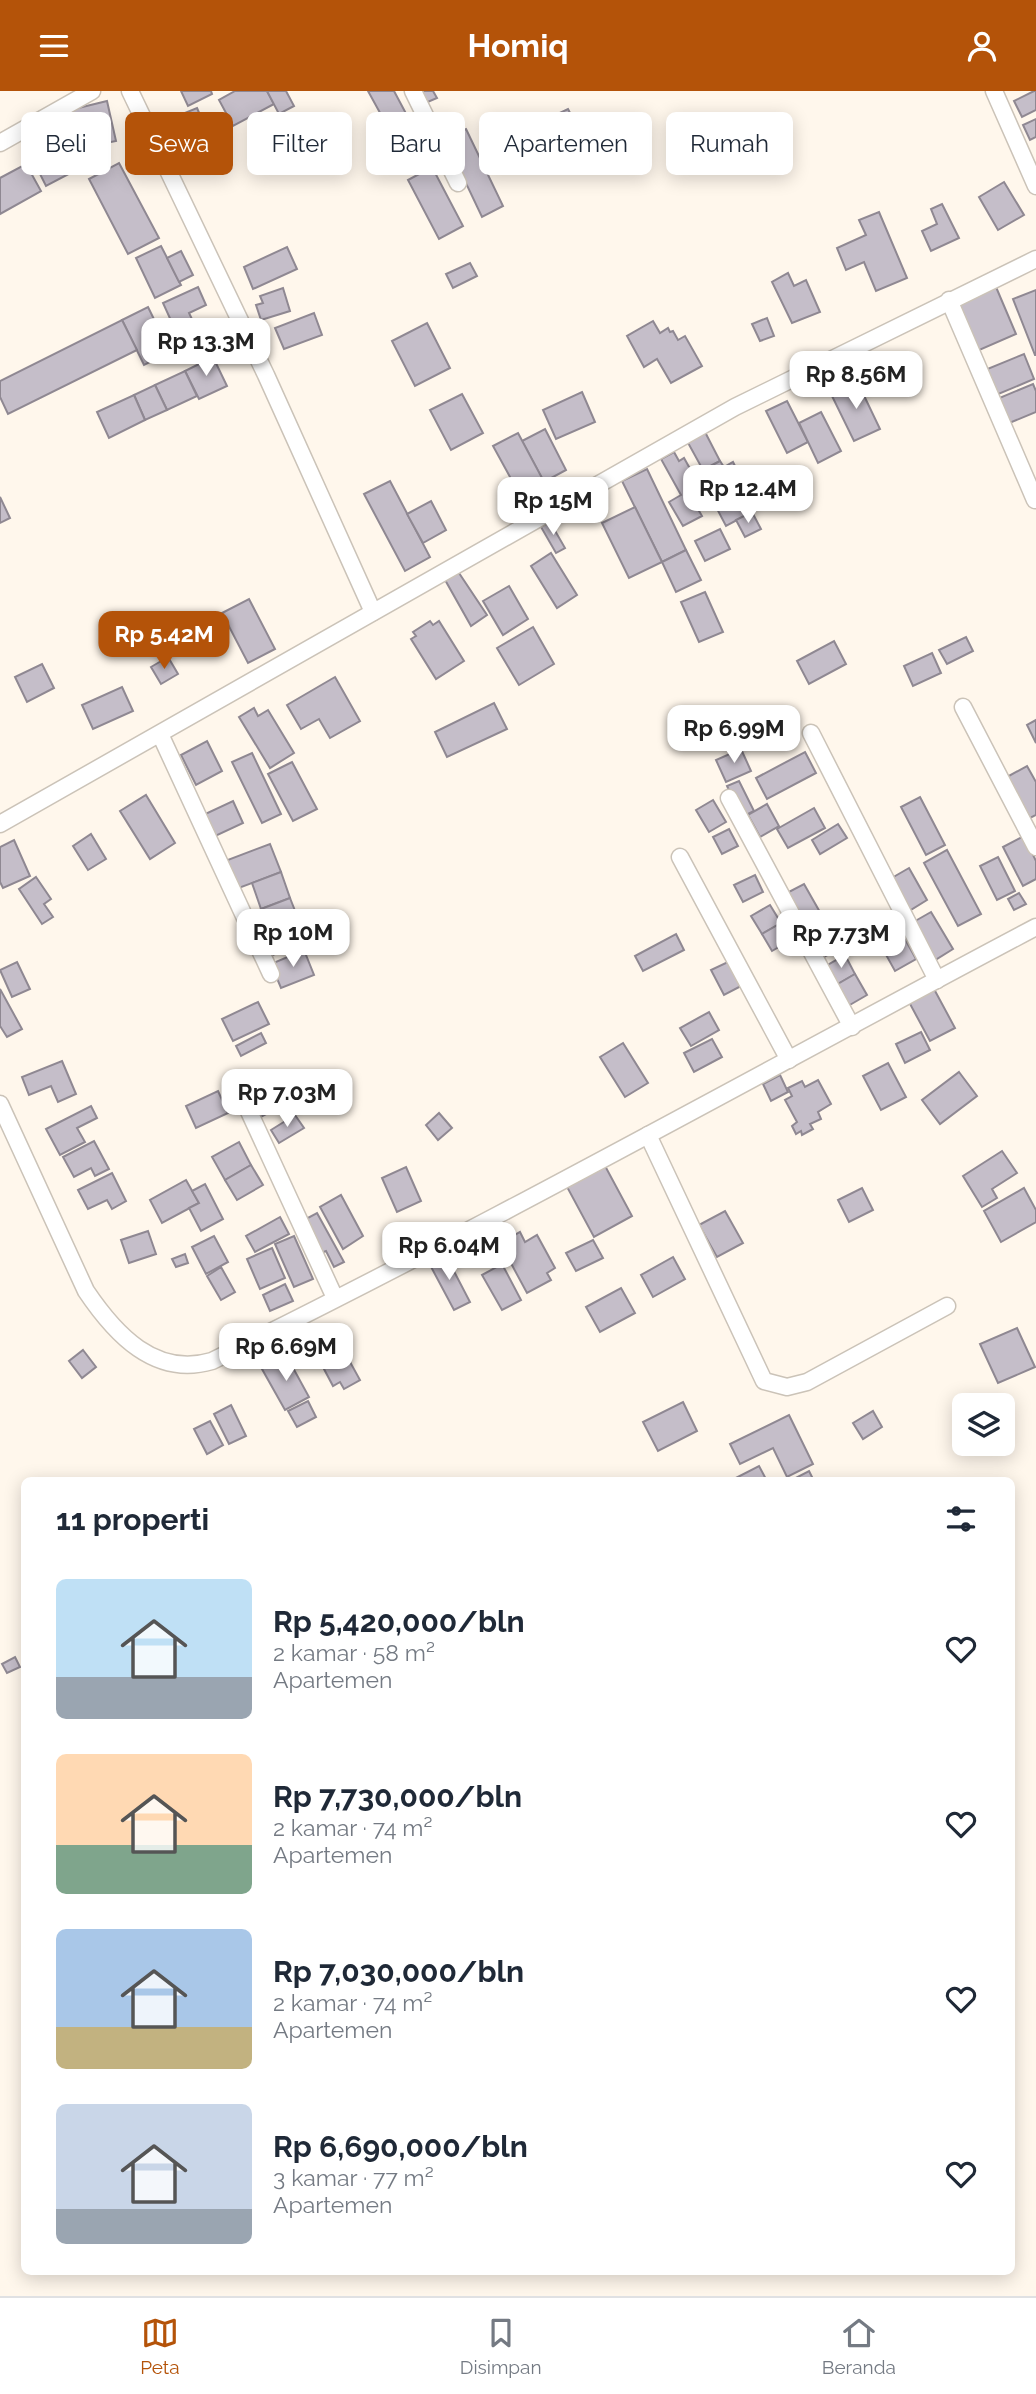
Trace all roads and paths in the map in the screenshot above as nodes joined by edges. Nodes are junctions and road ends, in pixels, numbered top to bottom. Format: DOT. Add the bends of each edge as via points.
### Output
graph roads {
  1 [pos="92,91"];
  2 [pos="130,91"];
  3 [pos="412,91"];
  4 [pos="994,91"];
  5 [pos="0,142"];
  6 [pos="458,183"];
  7 [pos="1036,185"];
  8 [pos="1036,259"];
  9 [pos="949,300"];
  10 [pos="1034,501"];
  11 [pos="373,612"];
  12 [pos="963,707"];
  13 [pos="811,733"];
  14 [pos="160,734"];
  15 [pos="729,798"];
  16 [pos="0,824"];
  17 [pos="1036,847"];
  18 [pos="680,857"];
  19 [pos="1036,927"];
  20 [pos="271,974"];
  21 [pos="937,980"];
  22 [pos="852,1027"];
  23 [pos="789,1060"];
  24 [pos="240,1092"];
  25 [pos="0,1104"];
  26 [pos="648,1135"];
  27 [pos="335,1298"];
  28 [pos="947,1307"];
  1 -- 5 [label="street"];
  2 -- 11 [label="street"];
  3 -- 6 [label="street"];
  4 -- 7 [label="street"];
  8 -- 9 [label="street"];
  9 -- 10 [label="street"];
  9 -- 11 [label="street" via="735,407"];
  11 -- 14 [label="street"];
  12 -- 17 [label="street"];
  13 -- 21 [label="street"];
  14 -- 16 [label="street"];
  14 -- 20 [label="street"];
  15 -- 22 [label="street"];
  18 -- 23 [label="street"];
  19 -- 21 [label="street"];
  21 -- 22 [label="street"];
  22 -- 23 [label="street"];
  23 -- 26 [label="street"];
  24 -- 27 [label="street"];
  25 -- 27 [label="street" via="86,1290 103,1315 138,1348 170,1363 212,1361"];
  26 -- 27 [label="street"];
  26 -- 28 [label="street" via="764,1381 787,1387 807,1383"];
}
